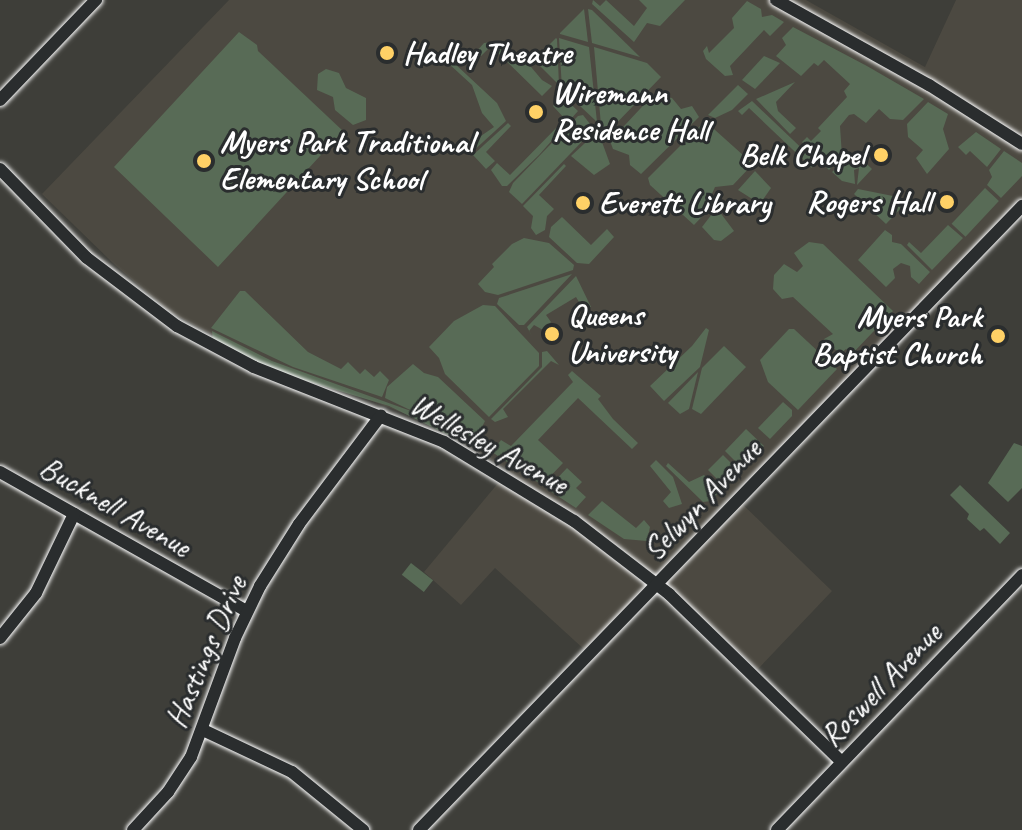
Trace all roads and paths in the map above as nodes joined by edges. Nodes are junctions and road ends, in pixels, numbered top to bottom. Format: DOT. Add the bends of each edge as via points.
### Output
graph roads {
  1 [pos="96,0"];
  2 [pos="776,0"];
  3 [pos="0,100"];
  4 [pos="1022,144"];
  5 [pos="0,169"];
  6 [pos="1022,206"];
  7 [pos="381,415"];
  8 [pos="0,472"];
  9 [pos="74,514"];
  10 [pos="1022,575"];
  11 [pos="657,584"];
  12 [pos="247,611"];
  13 [pos="0,638"];
  14 [pos="203,730"];
  15 [pos="842,762"];
  16 [pos="133,830"];
  17 [pos="363,830"];
  18 [pos="419,830"];
  19 [pos="777,830"];
  1 -- 3 [label="street"];
  2 -- 4 [label="street"];
  5 -- 7 [label="street, Wellesley Avenue" via="87,258 177,326 242,362"];
  6 -- 11 [label="street, Selwyn Avenue"];
  7 -- 11 [label="street, Wellesley Avenue" via="471,457 574,521"];
  7 -- 12 [label="street, Hastings Drive" via="287,541"];
  8 -- 9 [label="street, Bucknell Avenue"];
  9 -- 12 [label="street, Bucknell Avenue"];
  9 -- 13 [label="street" via="36,593"];
  10 -- 15 [label="street, Roswell Avenue"];
  11 -- 15 [label="street, Wellesley Avenue"];
  11 -- 18 [label="street, Selwyn Avenue"];
  12 -- 14 [label="street, Hastings Drive"];
  14 -- 16 [label="street, Hastings Drive" via="174,784"];
  14 -- 17 [label="street" via="292,772"];
  15 -- 19 [label="street, Roswell Avenue"];
}
